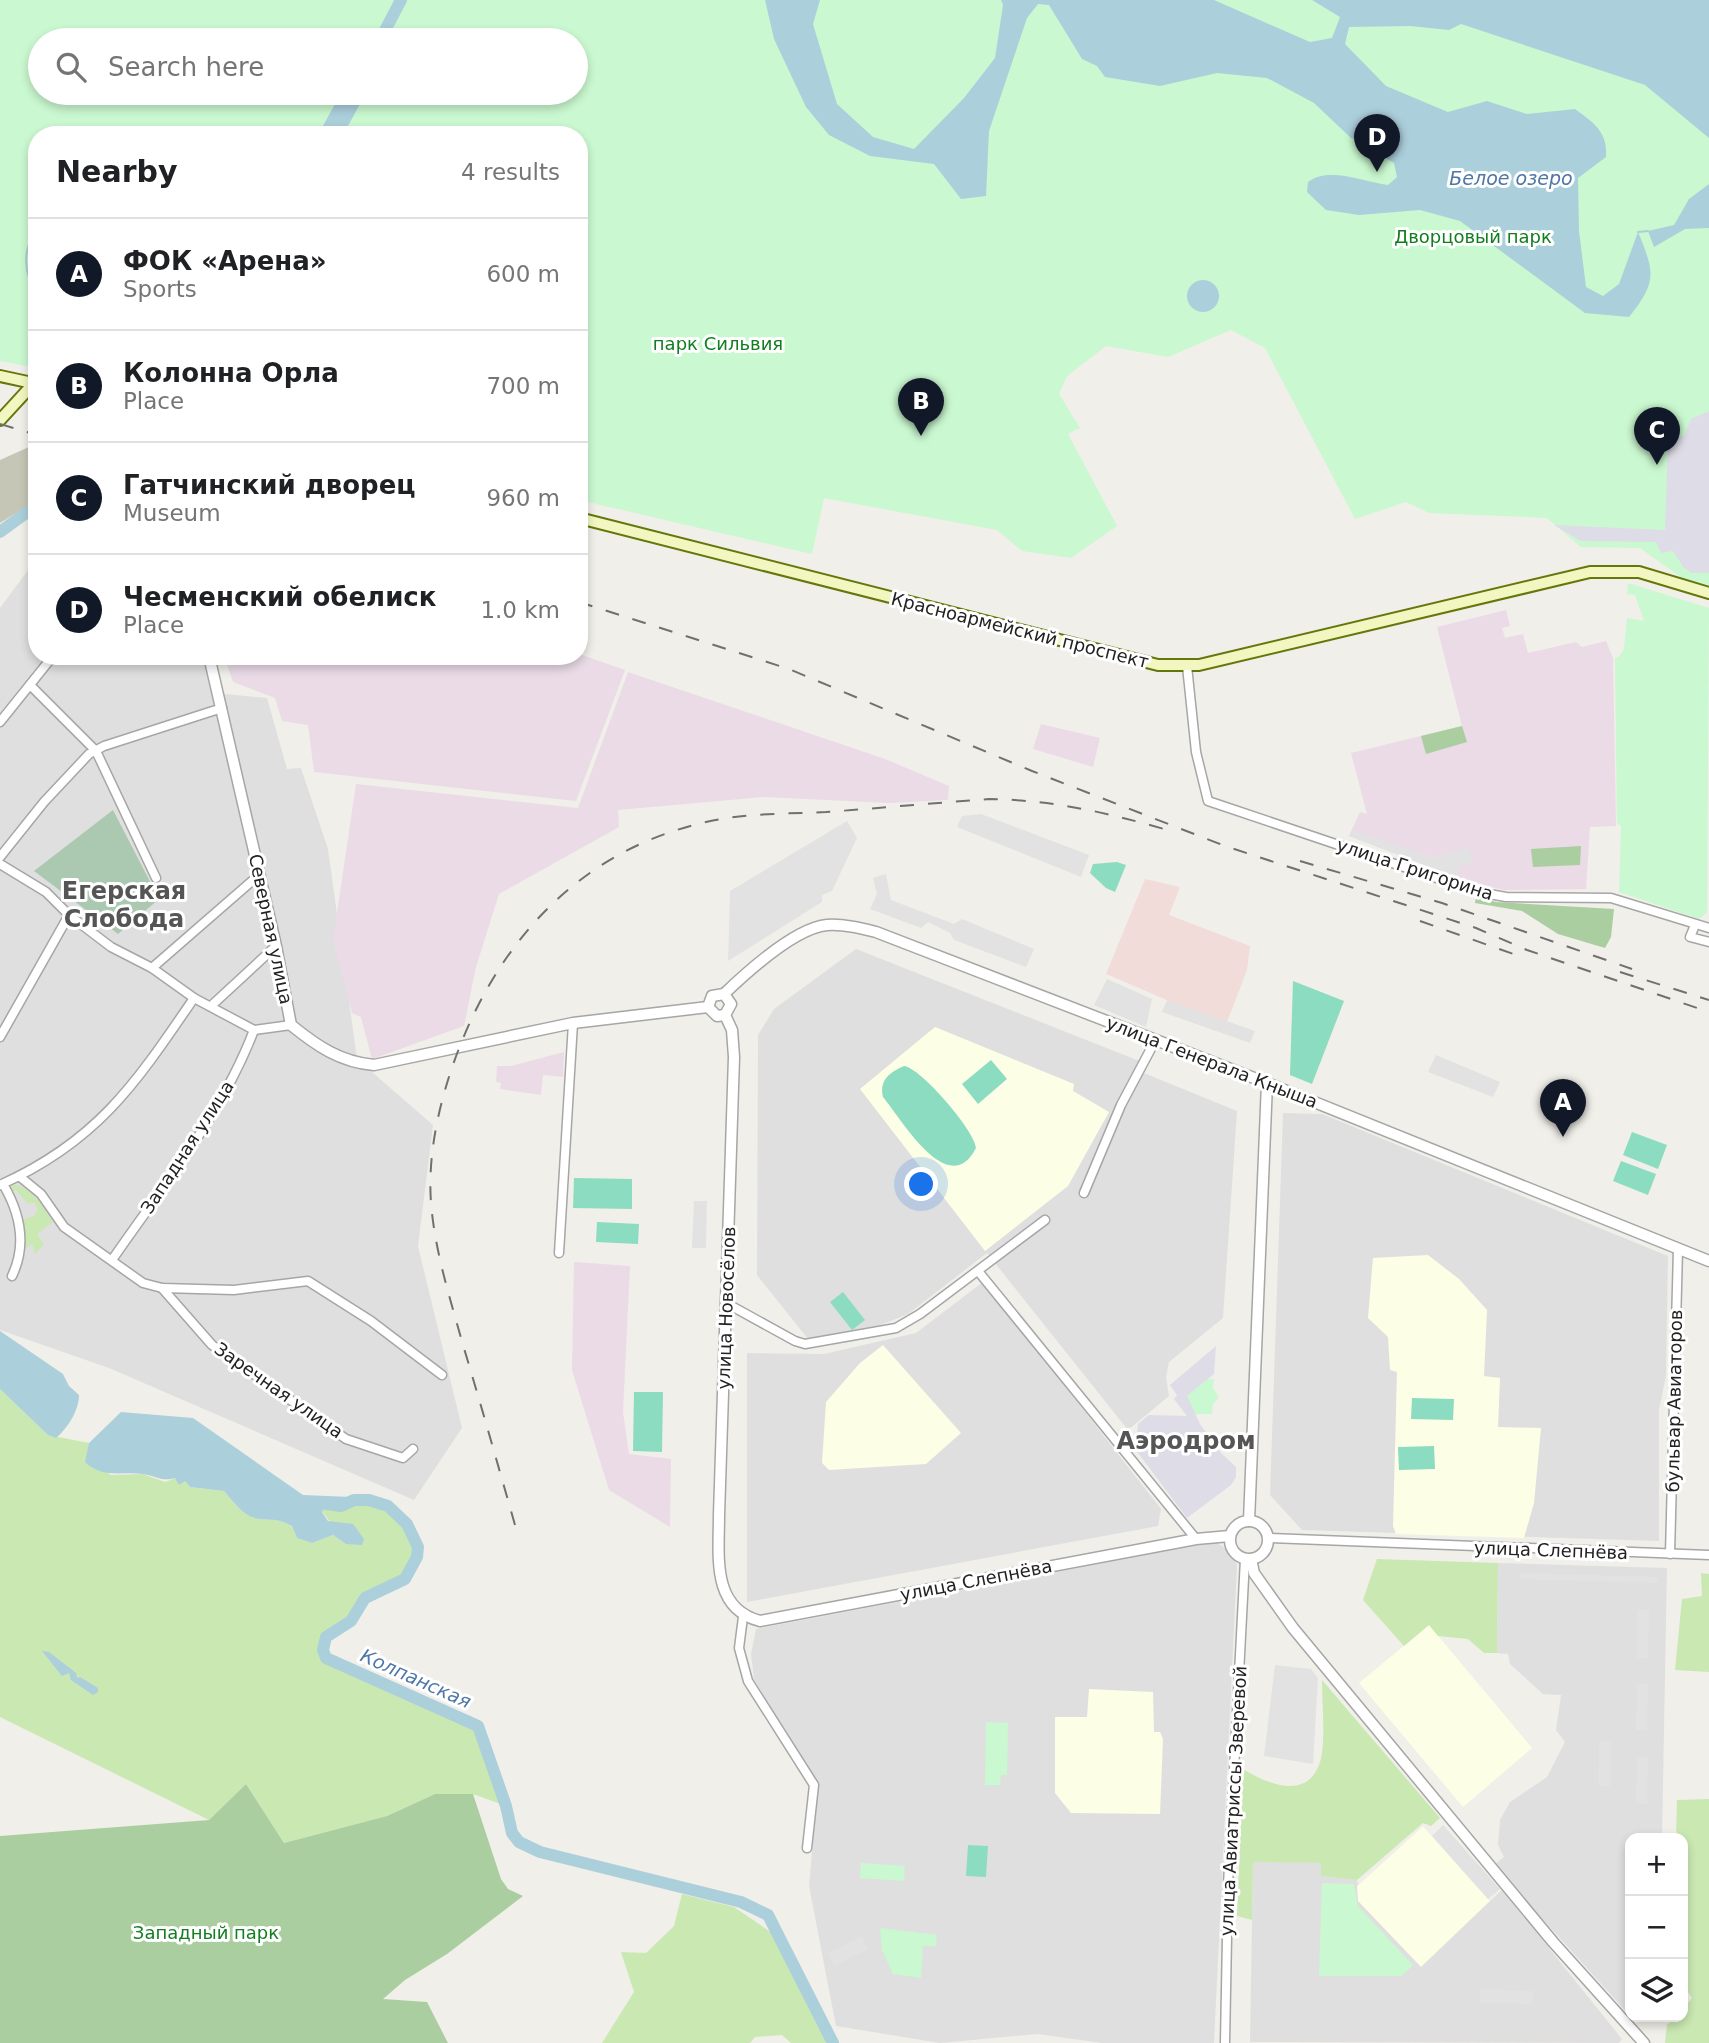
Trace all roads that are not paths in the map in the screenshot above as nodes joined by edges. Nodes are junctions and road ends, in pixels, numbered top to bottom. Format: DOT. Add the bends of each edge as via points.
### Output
graph roads {
  1 [pos="0,376"];
  2 [pos="28,382"];
  3 [pos="28,391"];
  4 [pos="0,420"];
  5 [pos="588,520"];
  6 [pos="1709,593"];
  7 [pos="46,665"];
  8 [pos="211,665"];
  9 [pos="1187,666"];
  10 [pos="30,685"];
  11 [pos="222,708"];
  12 [pos="0,722"];
  13 [pos="96,751"];
  14 [pos="0,857"];
  15 [pos="0,864"];
  16 [pos="260,874"];
  17 [pos="156,878"];
  18 [pos="69,915"];
  19 [pos="1695,925"];
  20 [pos="1709,928"];
  21 [pos="1709,942"];
  22 [pos="276,946"];
  23 [pos="152,968"];
  24 [pos="724,994"];
  25 [pos="194,998"];
  26 [pos="211,1006"];
  27 [pos="708,1007"];
  28 [pos="725,1015"];
  29 [pos="573,1023"];
  30 [pos="291,1025"];
  31 [pos="254,1030"];
  32 [pos="0,1037"];
  33 [pos="1156,1041"];
  34 [pos="1267,1083"];
  35 [pos="19,1176"];
  36 [pos="2,1185"];
  37 [pos="1084,1193"];
  38 [pos="1045,1220"];
  39 [pos="1678,1249"];
  40 [pos="559,1253"];
  41 [pos="112,1260"];
  42 [pos="1709,1261"];
  43 [pos="978,1271"];
  44 [pos="12,1276"];
  45 [pos="162,1288"];
  46 [pos="726,1303"];
  47 [pos="442,1375"];
  48 [pos="413,1449"];
  49 [pos="1249,1521"];
  50 [pos="1230,1536"];
  51 [pos="1268,1538"];
  52 [pos="1196,1539"];
  53 [pos="1670,1554"];
  54 [pos="1709,1555"];
  55 [pos="1248,1559"];
  56 [pos="1264,1588"];
  57 [pos="1243,1594"];
  58 [pos="743,1617"];
  59 [pos="807,1848"];
  60 [pos="1225,2043"];
  61 [pos="1643,2043"];
  1 -- 2 [label="main road"];
  3 -- 4 [label="main road"];
  5 -- 9 [label="main road, Красноармейский проспект" via="1114,655"];
  6 -- 9 [label="main road, Красноармейский проспект" via="1639,572 1590,572"];
  7 -- 10 [label="street"];
  8 -- 11 [label="street, Северная улица"];
  9 -- 19 [label="street, улица Григорина" via="1196,752 1208,801 1478,892 1506,897 1611,898"];
  10 -- 12 [label="street"];
  10 -- 13 [label="street"];
  11 -- 13 [label="street"];
  11 -- 16 [label="street, Северная улица"];
  13 -- 14 [label="street" via="44,802"];
  13 -- 17 [label="street"];
  15 -- 18 [label="street" via="46,892"];
  16 -- 22 [label="street, Северная улица"];
  16 -- 23 [label="street"];
  18 -- 23 [label="street" via="111,947"];
  18 -- 32 [label="street"];
  19 -- 20 [label="street, улица Григорина"];
  19 -- 21 [label="street" via="1690,937"];
  22 -- 26 [label="street"];
  22 -- 30 [label="street, Северная улица"];
  23 -- 25 [label="street"];
  24 -- 27 [label="street" via="712,996"];
  24 -- 28 [label="street" via="731,1004"];
  24 -- 33 [label="street, улица Генерала Кныша" via="802,933 825,925 853,926"];
  25 -- 26 [label="street"];
  25 -- 35 [label="street" via="131,1090 72,1144"];
  26 -- 31 [label="street"];
  27 -- 28 [label="street" via="717,1016"];
  27 -- 29 [label="street, Северная улица"];
  28 -- 46 [label="street, улица Новосёлов" via="732,1030 734,1057"];
  29 -- 30 [label="street, Северная улица" via="374,1065 332,1054"];
  29 -- 40 [label="street"];
  30 -- 31 [label="street"];
  31 -- 41 [label="street, Западная улица" via="215,1111"];
  33 -- 34 [label="street, улица Генерала Кныша"];
  33 -- 37 [label="street"];
  34 -- 39 [label="street, улица Генерала Кныша"];
  34 -- 49 [label="street"];
  35 -- 36 [label="street"];
  35 -- 41 [label="street" via="41,1194 64,1227"];
  36 -- 44 [label="street" via="19,1218 21,1240"];
  38 -- 43 [label="street"];
  39 -- 42 [label="street, улица Генерала Кныша"];
  39 -- 53 [label="street, бульвар Авиаторов"];
  41 -- 45 [label="street" via="143,1283"];
  43 -- 46 [label="street" via="896,1328 821,1343 795,1342"];
  43 -- 52 [label="street"];
  45 -- 47 [label="street" via="234,1290 308,1281"];
  45 -- 48 [label="street, Заречная улица" via="212,1345 346,1438 402,1458"];
  46 -- 58 [label="street, улица Новосёлов" via="719,1514 722,1583 728,1601"];
  49 -- 50 [label="street"];
  49 -- 51 [label="street" via="1265,1530"];
  50 -- 52 [label="street, улица Слепнёва"];
  50 -- 55 [label="street" via="1236,1555"];
  51 -- 53 [label="street, улица Слепнёва"];
  51 -- 55 [label="street" via="1266,1548"];
  52 -- 58 [label="street, улица Слепнёва" via="760,1621"];
  53 -- 54 [label="street, улица Слепнёва"];
  55 -- 56 [label="street"];
  55 -- 57 [label="street, улица Авиатриссы Зверевой"];
  56 -- 57 [label="street" via="1254,1584"];
  56 -- 61 [label="street" via="1527,1911"];
  57 -- 60 [label="street, улица Авиатриссы Зверевой"];
  58 -- 59 [label="street" via="739,1648 748,1681 814,1785"];
}
